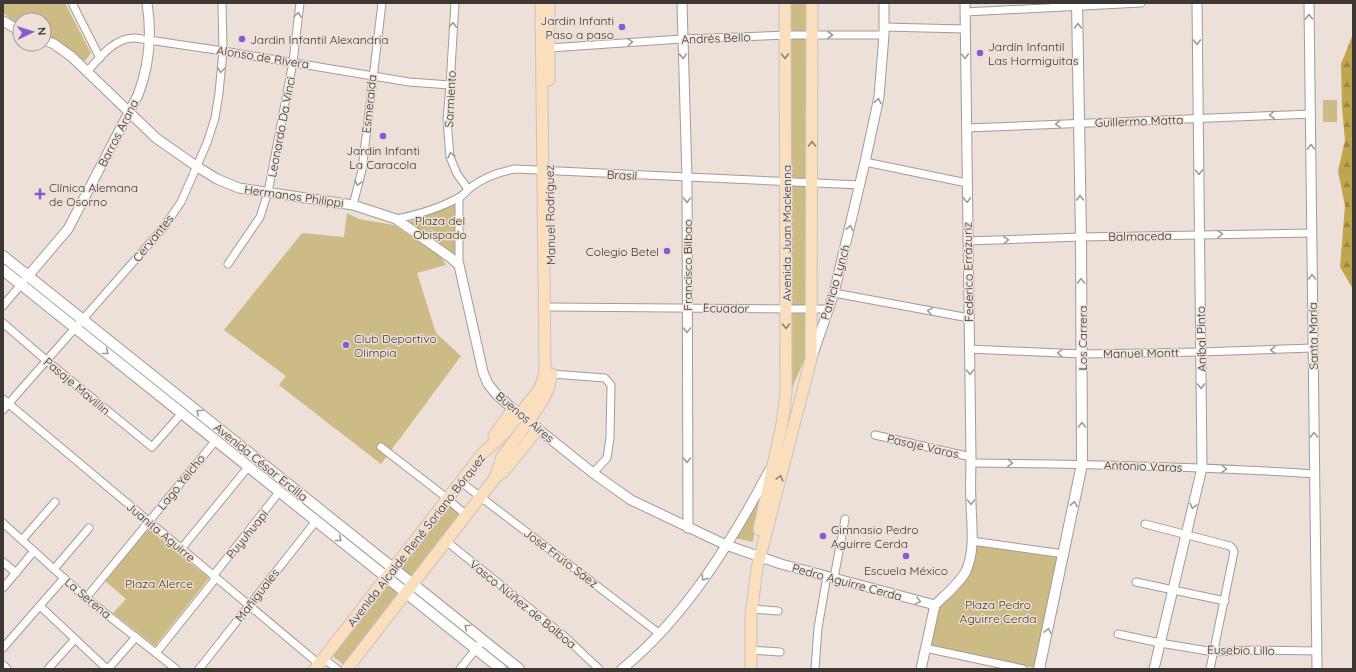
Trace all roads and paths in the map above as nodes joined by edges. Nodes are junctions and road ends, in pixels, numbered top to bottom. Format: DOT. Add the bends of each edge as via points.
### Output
graph roads {
  1 [pos="72,3"];
  2 [pos="147,3"];
  3 [pos="222,3"];
  4 [pos="300,3"];
  5 [pos="382,3"];
  6 [pos="454,3"];
  7 [pos="541,3"];
  8 [pos="549,3"];
  9 [pos="682,3"];
  10 [pos="785,3"];
  11 [pos="812,3"];
  12 [pos="884,3"];
  13 [pos="1141,3"];
  14 [pos="1197,3"];
  15 [pos="1309,3"];
  16 [pos="1078,5"];
  17 [pos="965,8"];
  18 [pos="3,21"];
  19 [pos="12,26"];
  20 [pos="964,28"];
  21 [pos="884,31"];
  22 [pos="785,35"];
  23 [pos="813,35"];
  24 [pos="682,39"];
  25 [pos="150,40"];
  26 [pos="52,43"];
  27 [pos="549,48"];
  28 [pos="223,51"];
  29 [pos="100,58"];
  30 [pos="293,62"];
  31 [pos="87,72"];
  32 [pos="372,76"];
  33 [pos="450,85"];
  34 [pos="129,113"];
  35 [pos="1311,114"];
  36 [pos="1198,118"];
  37 [pos="1079,123"];
  38 [pos="967,128"];
  39 [pos="865,162"];
  40 [pos="196,166"];
  41 [pos="546,171"];
  42 [pos="687,178"];
  43 [pos="785,182"];
  44 [pos="812,183"];
  45 [pos="967,183"];
  46 [pos="860,185"];
  47 [pos="468,189"];
  48 [pos="268,192"];
  49 [pos="459,198"];
  50 [pos="353,205"];
  51 [pos="396,220"];
  52 [pos="1312,233"];
  53 [pos="1200,234"];
  54 [pos="1081,237"];
  55 [pos="967,241"];
  56 [pos="3,256"];
  57 [pos="228,264"];
  58 [pos="459,265"];
  59 [pos="3,270"];
  60 [pos="28,276"];
  61 [pos="21,284"];
  62 [pos="834,293"];
  63 [pos="3,306"];
  64 [pos="552,307"];
  65 [pos="687,308"];
  66 [pos="786,309"];
  67 [pos="812,309"];
  68 [pos="828,309"];
  69 [pos="969,318"];
  70 [pos="83,320"];
  71 [pos="3,323"];
  72 [pos="76,328"];
  73 [pos="1312,348"];
  74 [pos="969,349"];
  75 [pos="1201,352"];
  76 [pos="1082,354"];
  77 [pos="811,360"];
  78 [pos="46,361"];
  79 [pos="552,374"];
  80 [pos="6,401"];
  81 [pos="3,410"];
  82 [pos="182,413"];
  83 [pos="521,415"];
  84 [pos="538,429"];
  85 [pos="875,435"];
  86 [pos="216,440"];
  87 [pos="381,447"];
  88 [pos="971,460"];
  89 [pos="774,462"];
  90 [pos="1082,464"];
  91 [pos="249,466"];
  92 [pos="1202,468"];
  93 [pos="593,473"];
  94 [pos="1315,474"];
  95 [pos="495,478"];
  96 [pos="461,482"];
  97 [pos="280,492"];
  98 [pos="481,497"];
  99 [pos="447,499"];
  100 [pos="55,502"];
  101 [pos="466,515"];
  102 [pos="845,519"];
  103 [pos="316,521"];
  104 [pos="148,522"];
  105 [pos="3,523"];
  106 [pos="1145,524"];
  107 [pos="89,528"];
  108 [pos="688,528"];
  109 [pos="1186,534"];
  110 [pos="22,540"];
  111 [pos="972,540"];
  112 [pos="446,542"];
  113 [pos="726,545"];
  114 [pos="181,549"];
  115 [pos="34,551"];
  116 [pos="1064,554"];
  117 [pos="755,556"];
  118 [pos="3,562"];
  119 [pos="394,568"];
  120 [pos="54,569"];
  121 [pos="16,573"];
  122 [pos="214,577"];
  123 [pos="386,577"];
  124 [pos="830,577"];
  125 [pos="64,578"];
  126 [pos="1136,582"];
  127 [pos="413,584"];
  128 [pos="3,588"];
  129 [pos="1173,589"];
  130 [pos="406,592"];
  131 [pos="86,598"];
  132 [pos="1225,601"];
  133 [pos="249,605"];
  134 [pos="935,605"];
  135 [pos="40,606"];
  136 [pos="751,609"];
  137 [pos="778,612"];
  138 [pos="660,634"];
  139 [pos="1118,634"];
  140 [pos="136,637"];
  141 [pos="75,639"];
  142 [pos="483,640"];
  143 [pos="1160,643"];
  144 [pos="3,648"];
  145 [pos="925,648"];
  146 [pos="476,649"];
  147 [pos="750,650"];
  148 [pos="780,652"];
  149 [pos="1214,652"];
  150 [pos="1317,652"];
  151 [pos="156,653"];
  152 [pos="319,664"];
  153 [pos="3,666"];
  154 [pos="166,666"];
  155 [pos="6,669"];
  156 [pos="48,669"];
  157 [pos="108,669"];
  158 [pos="176,669"];
  159 [pos="199,669"];
  160 [pos="337,669"];
  161 [pos="347,669"];
  162 [pos="460,669"];
  163 [pos="501,669"];
  164 [pos="519,669"];
  165 [pos="599,669"];
  166 [pos="622,669"];
  167 [pos="744,669"];
  168 [pos="751,669"];
  169 [pos="815,669"];
  170 [pos="921,669"];
  171 [pos="1022,669"];
  172 [pos="1039,669"];
  173 [pos="1154,669"];
  174 [pos="1210,669"];
  175 [pos="1317,669"];
  1 -- 29 [label="street"];
  2 -- 25 [label="street, Barros Arana"];
  3 -- 28 [label="street, Cervantes"];
  30 -- 4 [label="street, Leonardo Da Vinci, one-way"];
  5 -- 32 [label="street, Esmeralda"];
  33 -- 6 [label="street, Sarmiento, one-way"];
  7 -- 41 [label="main road, Manuel Rodríguez"];
  8 -- 27 [label="main road, Manuel Rodríguez"];
  9 -- 24 [label="street, Francisco Bilbao"];
  10 -- 22 [label="main road, Avenida Juan Mackenna"];
  11 -- 23 [label="main road"];
  12 -- 21 [label="street, Patricio Lynch"];
  13 -- 16 [label="street"];
  14 -- 36 [label="street, Aníbal Pinto, one-way"];
  35 -- 15 [label="street, Santa María, one-way"];
  16 -- 17 [label="street"];
  37 -- 16 [label="main road, Los Carrera, one-way"];
  17 -- 20 [label="street, Federico Errázuriz"];
  18 -- 19 [label="street"];
  20 -- 21 [label="street, Andrés Bello"];
  20 -- 38 [label="street, Federico Errázuriz, one-way"];
  23 -- 21 [label="street, Andrés Bello, one-way"];
  39 -- 21 [label="street, Patricio Lynch, one-way" via="879,97"];
  22 -- 23 [label="street, Andrés Bello"];
  22 -- 24 [label="street, Andrés Bello"];
  22 -- 43 [label="main road, Avenida Juan Mackenna, one-way"];
  44 -- 23 [label="main road, one-way"];
  27 -- 24 [label="street, Andrés Bello, one-way"];
  24 -- 42 [label="street, Francisco Bilbao, one-way"];
  25 -- 28 [label="street, Alonso de Rivera"];
  25 -- 29 [label="street, Alonso de Rivera" via="125,39"];
  25 -- 34 [label="street, Barros Arana" via="145,75"];
  26 -- 31 [label="street, Hermanos Philippi"];
  27 -- 41 [label="main road, Manuel Rodríguez"];
  28 -- 30 [label="street, Alonso de Rivera"];
  28 -- 40 [label="street, Cervantes, one-way" via="215,118"];
  29 -- 31 [label="street, Alonso de Rivera"];
  30 -- 32 [label="street, Alonso de Rivera"];
  30 -- 48 [label="street, Leonardo Da Vinci"];
  31 -- 34 [label="street, Hermanos Philippi"];
  32 -- 33 [label="street, Alonso de Rivera"];
  32 -- 50 [label="street, Esmeralda, one-way" via="362,170"];
  47 -- 33 [label="street, Sarmiento, one-way" via="457,174 450,157 447,120"];
  34 -- 40 [label="street, Hermanos Philippi" via="156,138"];
  34 -- 60 [label="street, Barros Arana" via="68,229"];
  35 -- 36 [label="street, Guillermo Matta, one-way"];
  52 -- 35 [label="street, Santa María, one-way"];
  36 -- 37 [label="street, Guillermo Matta"];
  36 -- 53 [label="street, Aníbal Pinto, one-way"];
  37 -- 38 [label="street, Guillermo Matta, one-way"];
  54 -- 37 [label="main road, Los Carrera, one-way"];
  38 -- 45 [label="street, Federico Errázuriz"];
  39 -- 45 [label="street"];
  39 -- 46 [label="street, Patricio Lynch"];
  40 -- 48 [label="street, Hermanos Philippi" via="217,179 239,188"];
  40 -- 70 [label="street, Cervantes" via="181,202 164,227"];
  41 -- 42 [label="street, Brasil"];
  41 -- 47 [label="street, Brasil" via="502,171"];
  41 -- 64 [label="main road, Manuel Rodríguez"];
  41 -- 83 [label="main road, Manuel Rodríguez" via="545,367 540,388"];
  42 -- 43 [label="street, Brasil"];
  42 -- 65 [label="street, Francisco Bilbao, one-way"];
  43 -- 44 [label="street, Brasil"];
  43 -- 66 [label="main road, Avenida Juan Mackenna"];
  44 -- 46 [label="street, Brasil"];
  44 -- 67 [label="main road"];
  45 -- 55 [label="street, Federico Errázuriz, one-way"];
  62 -- 46 [label="street, Patricio Lynch, one-way"];
  47 -- 49 [label="street, Brasil"];
  48 -- 50 [label="street, Hermanos Philippi"];
  48 -- 57 [label="street, Leonardo Da Vinci" via="260,217"];
  49 -- 51 [label="street, Brasil" via="420,214"];
  49 -- 58 [label="street, Buenos Aires"];
  50 -- 51 [label="street, Hermanos Philippi"];
  51 -- 58 [label="street, Hermanos Philippi"];
  53 -- 52 [label="street, Balmaceda, one-way"];
  73 -- 52 [label="street, Santa María, one-way"];
  53 -- 54 [label="street, Balmaceda"];
  53 -- 75 [label="street, Aníbal Pinto"];
  55 -- 54 [label="street, Balmaceda, one-way"];
  76 -- 54 [label="main road, Los Carrera, one-way"];
  55 -- 69 [label="street, Federico Errázuriz"];
  56 -- 60 [label="main road, Avenida César Ercilla"];
  58 -- 83 [label="street, Buenos Aires" via="483,372 488,384"];
  59 -- 61 [label="main road, Avenida César Ercilla"];
  60 -- 61 [label="street, Barros Arana"];
  60 -- 70 [label="main road, Avenida César Ercilla"];
  61 -- 63 [label="street, Barros Arana"];
  61 -- 72 [label="main road, Avenida César Ercilla"];
  62 -- 68 [label="street, Patricio Lynch"];
  69 -- 62 [label="street, one-way"];
  64 -- 65 [label="street, Ecuador"];
  64 -- 79 [label="main road, Manuel Rodríguez"];
  65 -- 66 [label="street, Ecuador"];
  65 -- 108 [label="street, Francisco Bilbao, one-way"];
  66 -- 67 [label="street, Ecuador"];
  66 -- 89 [label="main road, Avenida Juan Mackenna, one-way" via="786,393"];
  67 -- 68 [label="street, Ecuador"];
  67 -- 77 [label="main road"];
  68 -- 77 [label="street, Patricio Lynch"];
  69 -- 74 [label="street, Federico Errázuriz"];
  70 -- 72 [label="street, Cervantes"];
  119 -- 70 [label="main road, Avenida César Ercilla, one-way"];
  71 -- 78 [label="street, Pasaje Mavillin"];
  72 -- 78 [label="street, Cervantes"];
  72 -- 82 [label="main road, Avenida César Ercilla, one-way"];
  73 -- 75 [label="street, Manuel Montt, one-way"];
  94 -- 73 [label="street, Santa María, one-way"];
  76 -- 74 [label="street, Manuel Montt, one-way"];
  74 -- 88 [label="street, Federico Errázuriz, one-way"];
  75 -- 76 [label="street, Manuel Montt"];
  75 -- 92 [label="street, Aníbal Pinto, one-way"];
  90 -- 76 [label="main road, Los Carrera, one-way"];
  117 -- 77 [label="main road, Patricio Lynch, one-way"];
  78 -- 80 [label="street, Cervantes"];
  78 -- 82 [label="street, Pasaje Mavillin" via="152,447"];
  79 -- 83 [label="main road, Manuel Rodríguez" via="548,390"];
  79 -- 93 [label="street" via="605,378 611,386 610,438 606,458"];
  80 -- 81 [label="street, Cervantes"];
  80 -- 104 [label="street, Juanita Aguirre"];
  82 -- 86 [label="main road, Avenida César Ercilla"];
  83 -- 84 [label="street, Buenos Aires"];
  83 -- 95 [label="main road, Avenida Alcalde René Soriano Bórquez"];
  83 -- 96 [label="main road, Avenida Alcalde René Soriano Bórquez" via="483,453"];
  84 -- 93 [label="street, Buenos Aires"];
  84 -- 95 [label="main road"];
  85 -- 88 [label="street, Pasaje Varas"];
  86 -- 91 [label="main road, Avenida César Ercilla"];
  86 -- 104 [label="street, Lago Yelcho"];
  87 -- 99 [label="street"];
  88 -- 90 [label="street, Antonio Varas, one-way"];
  88 -- 111 [label="street, Federico Errázuriz, one-way"];
  89 -- 113 [label="street, Avenida Juan Mackenna"];
  89 -- 117 [label="main road, Avenida Juan Mackenna"];
  90 -- 92 [label="street, Antonio Varas"];
  116 -- 90 [label="main road, Los Carrera, one-way"];
  91 -- 97 [label="main road, Avenida César Ercilla"];
  91 -- 114 [label="street"];
  92 -- 94 [label="street, Antonio Varas, one-way"];
  92 -- 109 [label="street, Aníbal Pinto, one-way"];
  93 -- 108 [label="street, Buenos Aires" via="631,500"];
  94 -- 150 [label="street, Santa María"];
  95 -- 98 [label="main road, Avenida Alcalde René Soriano Bórquez"];
  96 -- 98 [label="street, José Fruto Sáez"];
  96 -- 99 [label="main road, Avenida Alcalde René Soriano Bórquez"];
  97 -- 103 [label="main road, Avenida César Ercilla"];
  97 -- 122 [label="street, Puyuhuapi"];
  98 -- 101 [label="main road, Avenida Alcalde René Soriano Bórquez"];
  98 -- 138 [label="street, José Fruto Sáez"];
  99 -- 101 [label="street"];
  99 -- 119 [label="main road, Avenida Alcalde René Soriano Bórquez"];
  100 -- 110 [label="street"];
  101 -- 112 [label="main road, Avenida Alcalde René Soriano Bórquez"];
  102 -- 124 [label="street"];
  103 -- 123 [label="main road, Avenida César Ercilla, one-way"];
  103 -- 133 [label="street, Mañiguales"];
  104 -- 114 [label="street, Juanita Aguirre"];
  104 -- 131 [label="street, Lago Yelcho"];
  105 -- 110 [label="street, La Serena"];
  106 -- 109 [label="street"];
  107 -- 120 [label="street"];
  108 -- 113 [label="street, Buenos Aires"];
  109 -- 129 [label="street, Aníbal Pinto"];
  109 -- 132 [label="street" via="1233,549"];
  110 -- 115 [label="street, La Serena"];
  111 -- 116 [label="street"];
  111 -- 134 [label="street, Federico Errázuriz" via="965,571 956,585"];
  112 -- 127 [label="main road, Avenida Alcalde René Soriano Bórquez"];
  112 -- 165 [label="street, Vasco Núñez de Balboa" via="564,636"];
  113 -- 117 [label="street, Buenos Aires" via="734,551"];
  113 -- 138 [label="street, Avenida Juan Mackenna, one-way" via="687,602"];
  114 -- 122 [label="street, Juanita Aguirre"];
  115 -- 120 [label="street, La Serena"];
  115 -- 121 [label="street"];
  172 -- 116 [label="main road, Los Carrera, one-way"];
  117 -- 124 [label="street, Pedro Aguirre Cerda"];
  117 -- 136 [label="main road"];
  117 -- 167 [label="main road" via="746,605"];
  118 -- 121 [label="street"];
  119 -- 123 [label="main road, Avenida Alcalde René Soriano Bórquez"];
  119 -- 127 [label="main road, Avenida César Ercilla"];
  120 -- 125 [label="street, La Serena"];
  121 -- 128 [label="street"];
  122 -- 133 [label="street, Juanita Aguirre"];
  122 -- 151 [label="street, Puyuhuapi"];
  123 -- 130 [label="main road, Avenida César Ercilla"];
  123 -- 152 [label="main road, Avenida Alcalde René Soriano Bórquez"];
  124 -- 134 [label="street, Pedro Aguirre Cerda, one-way"];
  124 -- 169 [label="street" via="818,628"];
  125 -- 131 [label="street, La Serena"];
  125 -- 135 [label="street"];
  126 -- 129 [label="street"];
  127 -- 130 [label="main road, Avenida Alcalde René Soriano Bórquez"];
  142 -- 127 [label="main road, Avenida César Ercilla, one-way"];
  129 -- 132 [label="street"];
  129 -- 143 [label="street, Aníbal Pinto"];
  130 -- 146 [label="main road, Avenida César Ercilla"];
  130 -- 161 [label="main road, Avenida Alcalde René Soriano Bórquez"];
  131 -- 140 [label="street, La Serena"];
  132 -- 149 [label="street"];
  133 -- 152 [label="street, Juanita Aguirre"];
  133 -- 159 [label="street, Mañiguales"];
  134 -- 145 [label="street"];
  135 -- 141 [label="street"];
  135 -- 144 [label="street"];
  136 -- 137 [label="street"];
  136 -- 147 [label="main road"];
  138 -- 166 [label="street, Avenida Juan Mackenna"];
  139 -- 143 [label="street, Eusebio Lillo"];
  140 -- 151 [label="street, La Serena"];
  140 -- 157 [label="street"];
  141 -- 156 [label="street"];
  141 -- 157 [label="street"];
  142 -- 146 [label="street"];
  142 -- 164 [label="main road, Avenida César Ercilla"];
  143 -- 149 [label="street, Eusebio Lillo"];
  143 -- 173 [label="street, Aníbal Pinto"];
  145 -- 170 [label="street"];
  145 -- 171 [label="street"];
  146 -- 162 [label="street"];
  146 -- 163 [label="main road, Avenida César Ercilla"];
  147 -- 148 [label="street"];
  147 -- 168 [label="main road"];
  149 -- 150 [label="street, Eusebio Lillo"];
  149 -- 174 [label="street"];
  150 -- 175 [label="street, Santa María"];
  151 -- 154 [label="street, La Serena"];
  152 -- 160 [label="street, Juanita Aguirre"];
  153 -- 155 [label="street"];
  154 -- 158 [label="street, La Serena"];
}
